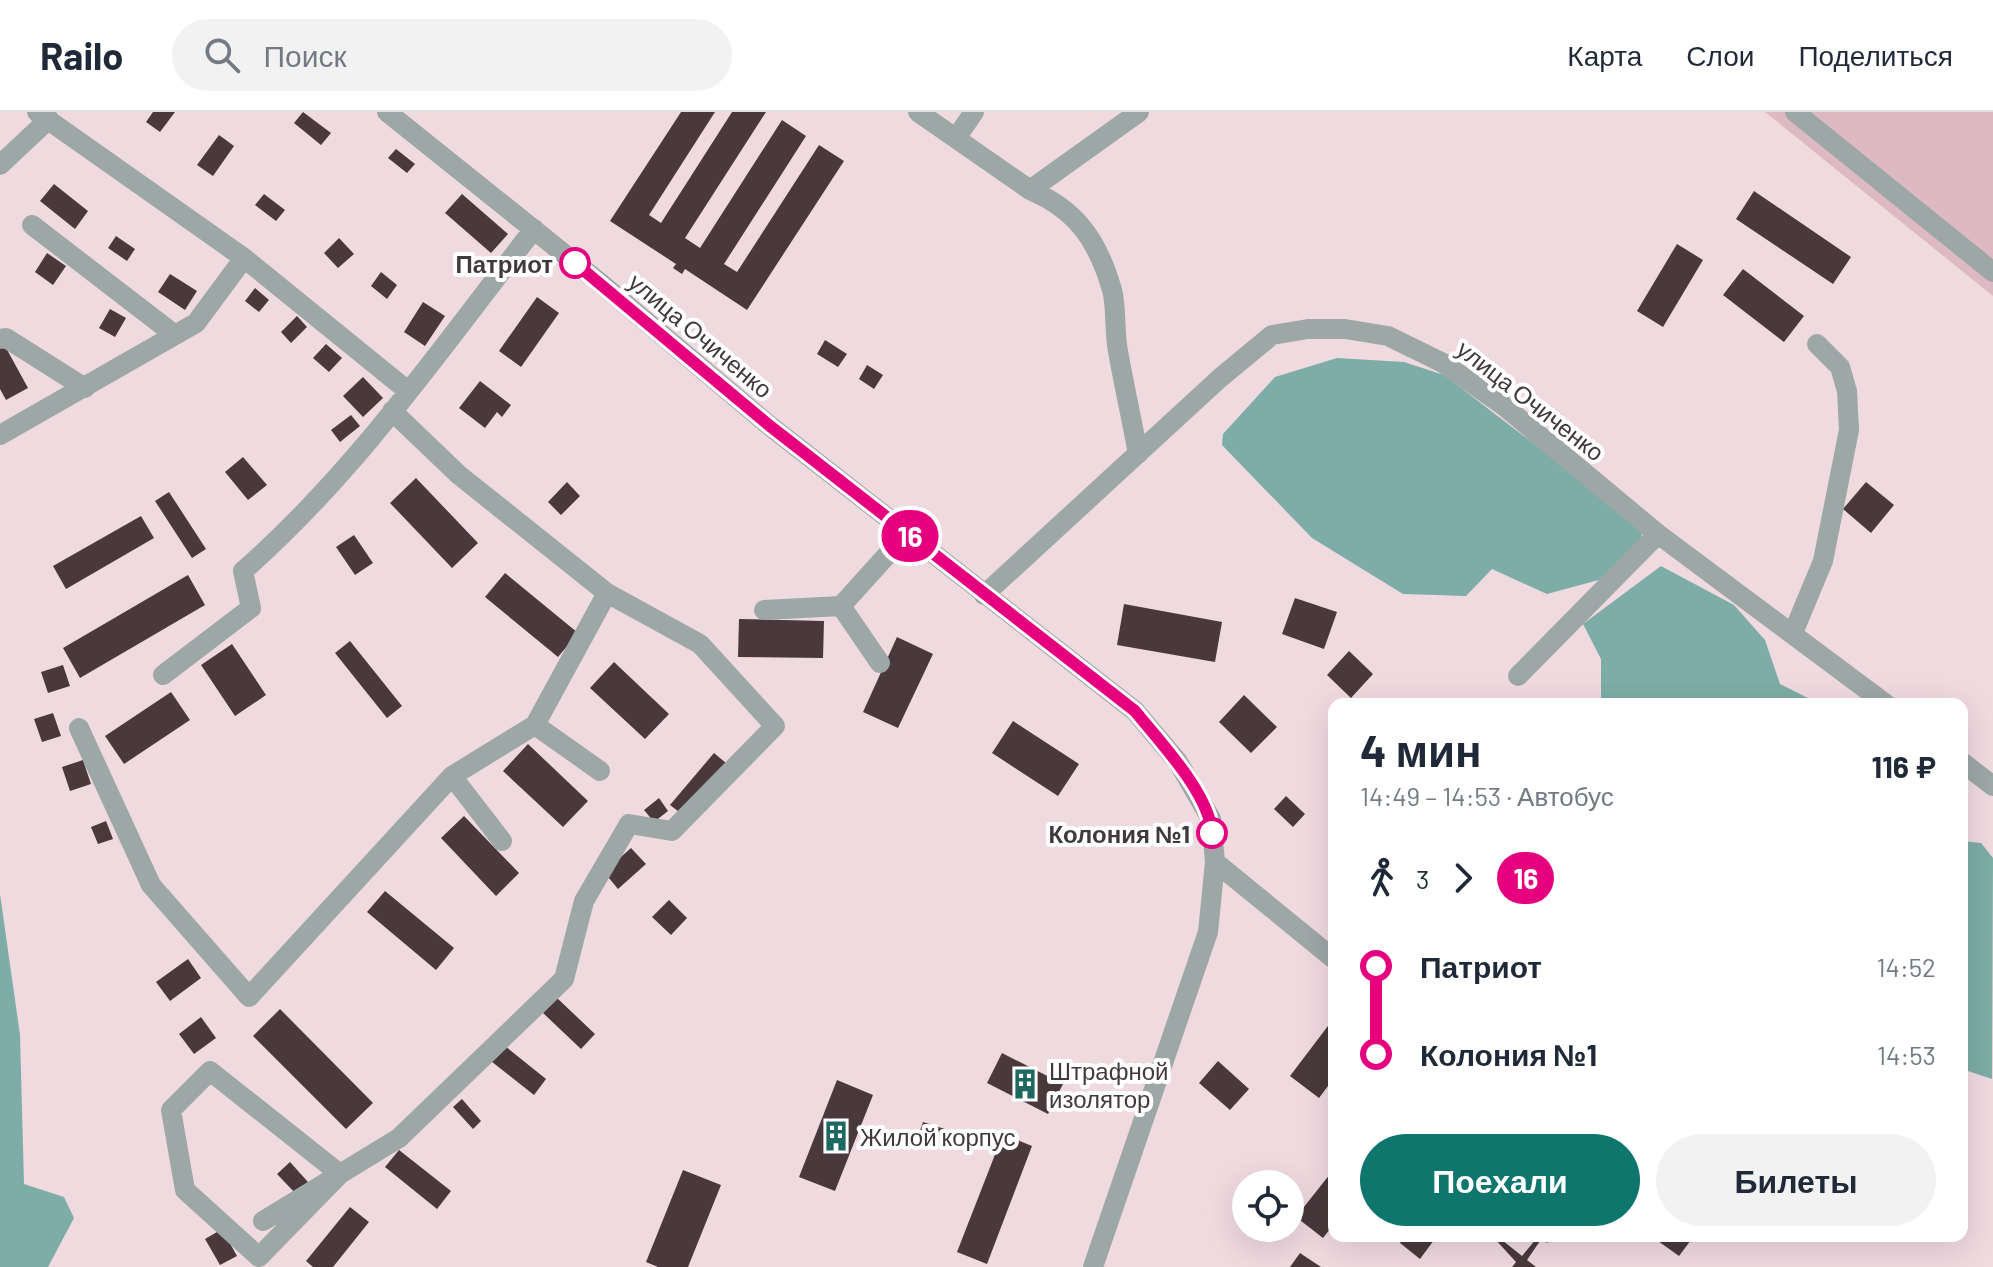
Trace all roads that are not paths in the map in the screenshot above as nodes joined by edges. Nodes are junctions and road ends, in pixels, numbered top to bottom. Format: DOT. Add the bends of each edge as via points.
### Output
graph roads {
  1 [pos="387,112"];
  2 [pos="918,112"];
  3 [pos="974,112"];
  4 [pos="1139,112"];
  5 [pos="1795,112"];
  6 [pos="43,116"];
  7 [pos="956,138"];
  8 [pos="0,165"];
  9 [pos="1030,190"];
  10 [pos="32,225"];
  11 [pos="534,229"];
  12 [pos="244,258"];
  13 [pos="1993,272"];
  14 [pos="175,335"];
  15 [pos="0,339"];
  16 [pos="1817,344"];
  17 [pos="85,388"];
  18 [pos="408,391"];
  19 [pos="392,411"];
  20 [pos="0,435"];
  21 [pos="1138,454"];
  22 [pos="907,533"];
  23 [pos="1658,534"];
  24 [pos="607,593"];
  25 [pos="984,595"];
  26 [pos="841,606"];
  27 [pos="764,610"];
  28 [pos="1793,633"];
  29 [pos="880,663"];
  30 [pos="163,675"];
  31 [pos="1518,676"];
  32 [pos="1878,698"];
  33 [pos="535,725"];
  34 [pos="79,728"];
  35 [pos="1968,767"];
  36 [pos="600,771"];
  37 [pos="452,776"];
  38 [pos="1993,786"];
  39 [pos="502,841"];
  40 [pos="1215,862"];
  41 [pos="1328,954"];
  42 [pos="340,1174"];
  43 [pos="263,1221"];
  44 [pos="253,1262"];
  45 [pos="1093,1267"];
  1 -- 11 [label="street, улица Очиченко"];
  2 -- 7 [label="street"];
  3 -- 7 [label="street"];
  4 -- 9 [label="street"];
  5 -- 13 [label="street"];
  6 -- 8 [label="street"];
  6 -- 12 [label="street"];
  7 -- 9 [label="street"];
  9 -- 21 [label="street" via="1071,213 1096,250 1113,292 1117,347"];
  10 -- 14 [label="street"];
  11 -- 18 [label="street"];
  11 -- 22 [label="street, улица Очиченко"];
  12 -- 14 [label="street" via="196,323"];
  12 -- 18 [label="street"];
  14 -- 17 [label="street"];
  15 -- 17 [label="street"];
  16 -- 28 [label="street" via="1840,367 1849,430 1823,561"];
  17 -- 20 [label="street"];
  18 -- 19 [label="street"];
  19 -- 24 [label="street" via="459,475"];
  19 -- 30 [label="street" via="283,536 243,571 251,608"];
  21 -- 23 [label="street, улица Очиченко" via="1272,335 1345,329 1388,336 1443,363 1504,406"];
  21 -- 25 [label="street, улица Очиченко"];
  22 -- 25 [label="street, улица Очиченко"];
  22 -- 26 [label="street"];
  23 -- 28 [label="street, улица Очиченко"];
  23 -- 31 [label="street"];
  24 -- 33 [label="street"];
  24 -- 42 [label="street" via="700,644 775,726 672,831 629,824 584,901 564,979 399,1138"];
  25 -- 40 [label="street, улица Очиченко" via="1135,711 1178,762 1211,819"];
  26 -- 27 [label="street"];
  26 -- 29 [label="street"];
  28 -- 32 [label="street, улица Очиченко"];
  33 -- 36 [label="street"];
  33 -- 37 [label="street"];
  34 -- 37 [label="street" via="151,885 249,997"];
  35 -- 38 [label="street"];
  37 -- 39 [label="street"];
  40 -- 41 [label="street"];
  40 -- 45 [label="street, улица Очиченко" via="1208,932"];
  42 -- 43 [label="street"];
  42 -- 44 [label="street"];
  42 -- 44 [label="street" via="210,1071 180,1100 171,1110 185,1190"];
}
